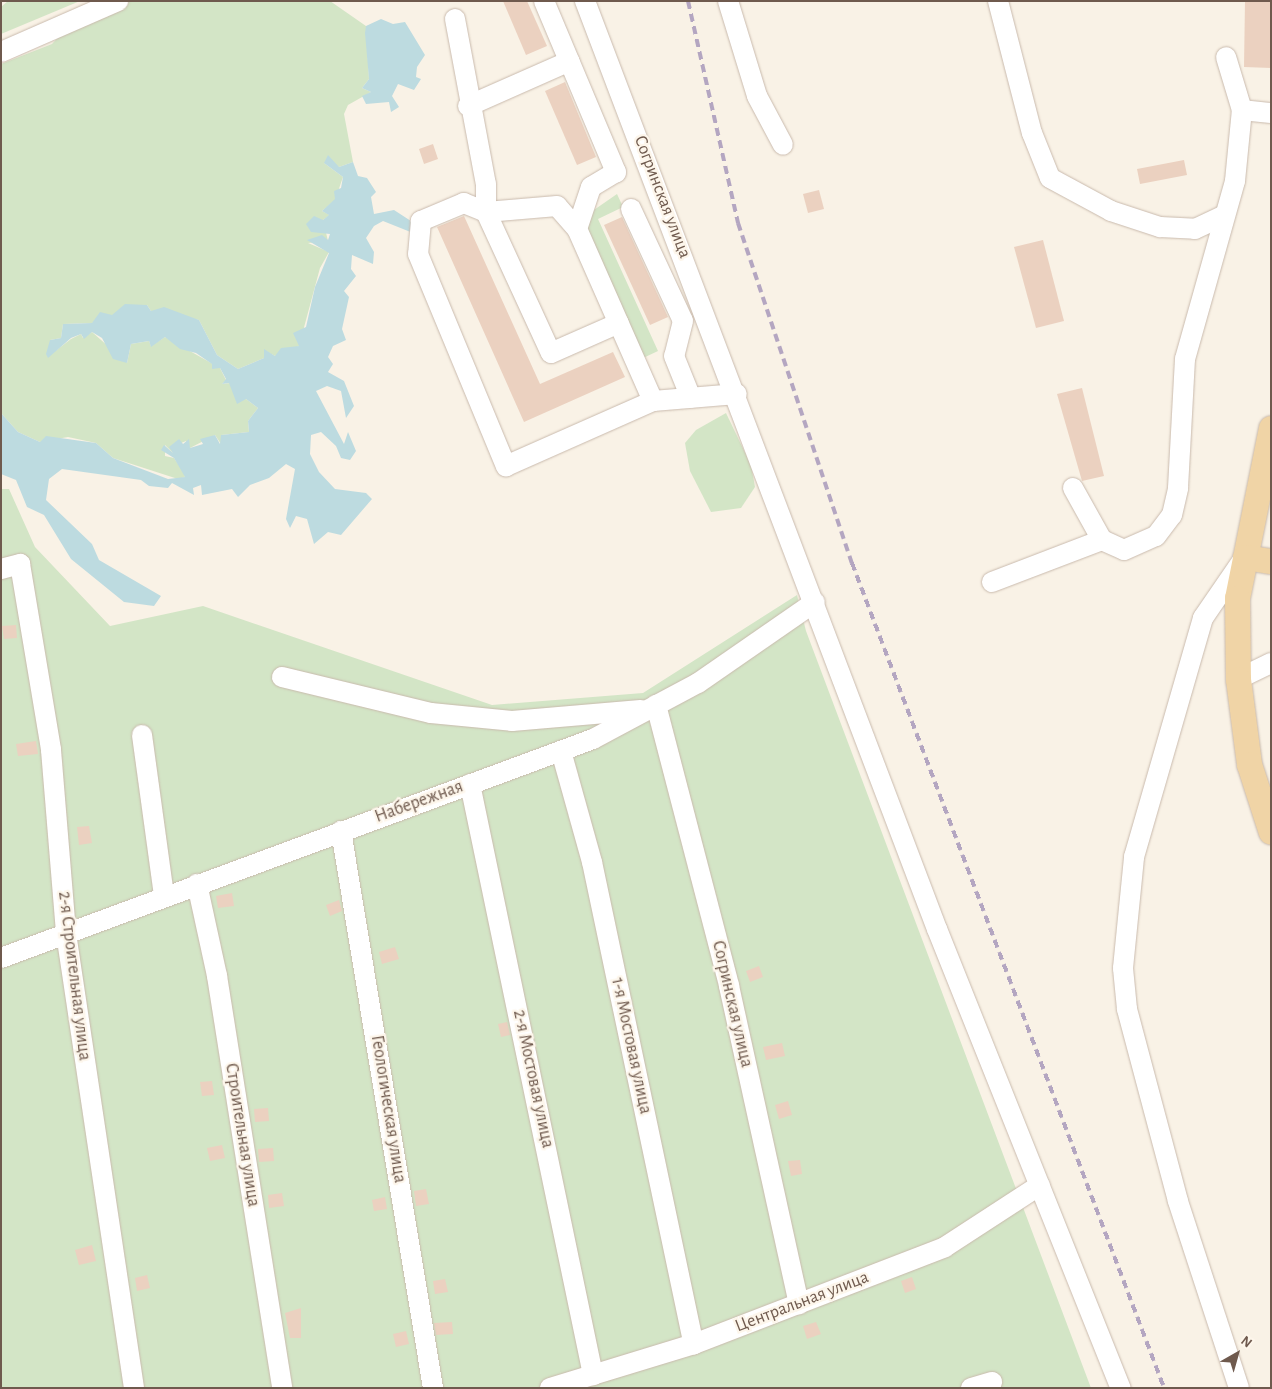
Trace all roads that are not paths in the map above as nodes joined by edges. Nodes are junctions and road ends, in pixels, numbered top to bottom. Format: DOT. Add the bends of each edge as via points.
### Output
graph roads {
  1 [pos="118,1"];
  2 [pos="544,1"];
  3 [pos="585,1"];
  4 [pos="728,1"];
  5 [pos="998,1"];
  6 [pos="456,19"];
  7 [pos="1,52"];
  8 [pos="1226,57"];
  9 [pos="570,62"];
  10 [pos="468,106"];
  11 [pos="1242,110"];
  12 [pos="1271,113"];
  13 [pos="783,145"];
  14 [pos="630,209"];
  15 [pos="486,212"];
  16 [pos="1223,216"];
  17 [pos="577,229"];
  18 [pos="619,323"];
  19 [pos="737,394"];
  20 [pos="691,398"];
  21 [pos="653,401"];
  22 [pos="1271,428"];
  23 [pos="1072,488"];
  24 [pos="1102,540"];
  25 [pos="1245,557"];
  26 [pos="1271,562"];
  27 [pos="10,566"];
  28 [pos="992,582"];
  29 [pos="815,602"];
  30 [pos="1271,663"];
  31 [pos="282,677"];
  32 [pos="1238,679"];
  33 [pos="652,708"];
  34 [pos="142,735"];
  35 [pos="561,751"];
  36 [pos="470,784"];
  37 [pos="342,831"];
  38 [pos="1271,832"];
  39 [pos="197,884"];
  40 [pos="164,896"];
  41 [pos="66,933"];
  42 [pos="1,958"];
  43 [pos="1040,1185"];
  44 [pos="799,1304"];
  45 [pos="694,1344"];
  46 [pos="593,1375"];
  47 [pos="992,1382"];
  48 [pos="134,1388"];
  49 [pos="282,1388"];
  50 [pos="433,1388"];
  51 [pos="550,1388"];
  52 [pos="971,1388"];
  53 [pos="1121,1388"];
  54 [pos="1239,1388"];
  1 -- 7 [label="street"];
  2 -- 9 [label="street"];
  3 -- 19 [label="street, Согринская улица"];
  4 -- 13 [label="street" via="757,96"];
  5 -- 16 [label="street" via="1032,133 1050,178 1111,211 1160,227 1195,229"];
  6 -- 10 [label="street"];
  8 -- 11 [label="street"];
  9 -- 10 [label="street"];
  9 -- 17 [label="street" via="616,172 591,187"];
  10 -- 15 [label="street" via="486,184"];
  11 -- 12 [label="street"];
  11 -- 16 [label="street" via="1235,181"];
  14 -- 20 [label="street" via="683,321 674,356"];
  15 -- 17 [label="street" via="557,206"];
  15 -- 18 [label="street" via="551,353"];
  15 -- 21 [label="street" via="464,203 421,221 418,254 506,466"];
  16 -- 24 [label="street" via="1185,359 1178,488 1172,515 1156,536 1124,550"];
  17 -- 18 [label="street"];
  18 -- 21 [label="street"];
  19 -- 20 [label="street"];
  19 -- 29 [label="street, Согринская улица"];
  20 -- 21 [label="street"];
  22 -- 25 [label="main road"];
  23 -- 24 [label="street"];
  24 -- 28 [label="street"];
  25 -- 26 [label="main road"];
  25 -- 32 [label="main road" via="1237,598"];
  25 -- 54 [label="street" via="1203,618 1134,857 1123,968 1127,1009 1178,1201"];
  27 -- 41 [label="street, 2-я Строительная улица" via="51,750"];
  29 -- 33 [label="street, Набережная" via="698,683"];
  29 -- 43 [label="street, Согринская улица"];
  30 -- 32 [label="street"];
  31 -- 33 [label="street" via="432,713 512,721"];
  32 -- 38 [label="main road" via="1249,764"];
  33 -- 35 [label="street, Набережная"];
  33 -- 44 [label="street, Согринская улица" via="729,986"];
  34 -- 40 [label="street"];
  35 -- 36 [label="street, Набережная"];
  35 -- 45 [label="street, 1-я Мостовая улица" via="592,862"];
  36 -- 37 [label="street, Набережная"];
  36 -- 46 [label="street, 2-я Мостовая улица"];
  37 -- 39 [label="street, Набережная"];
  37 -- 50 [label="street, Геологическая улица"];
  39 -- 40 [label="street, Набережная"];
  39 -- 49 [label="street, Строительная улица" via="217,976"];
  40 -- 41 [label="street, Набережная"];
  41 -- 42 [label="street, Набережная"];
  41 -- 48 [label="street, 2-я Строительная улица"];
  43 -- 44 [label="street, Центральная улица" via="945,1247"];
  43 -- 53 [label="street, Согринская улица"];
  44 -- 45 [label="street, Центральная улица"];
  45 -- 46 [label="street, Центральная улица"];
  46 -- 51 [label="street, Центральная улица"];
  47 -- 52 [label="street"];
}
